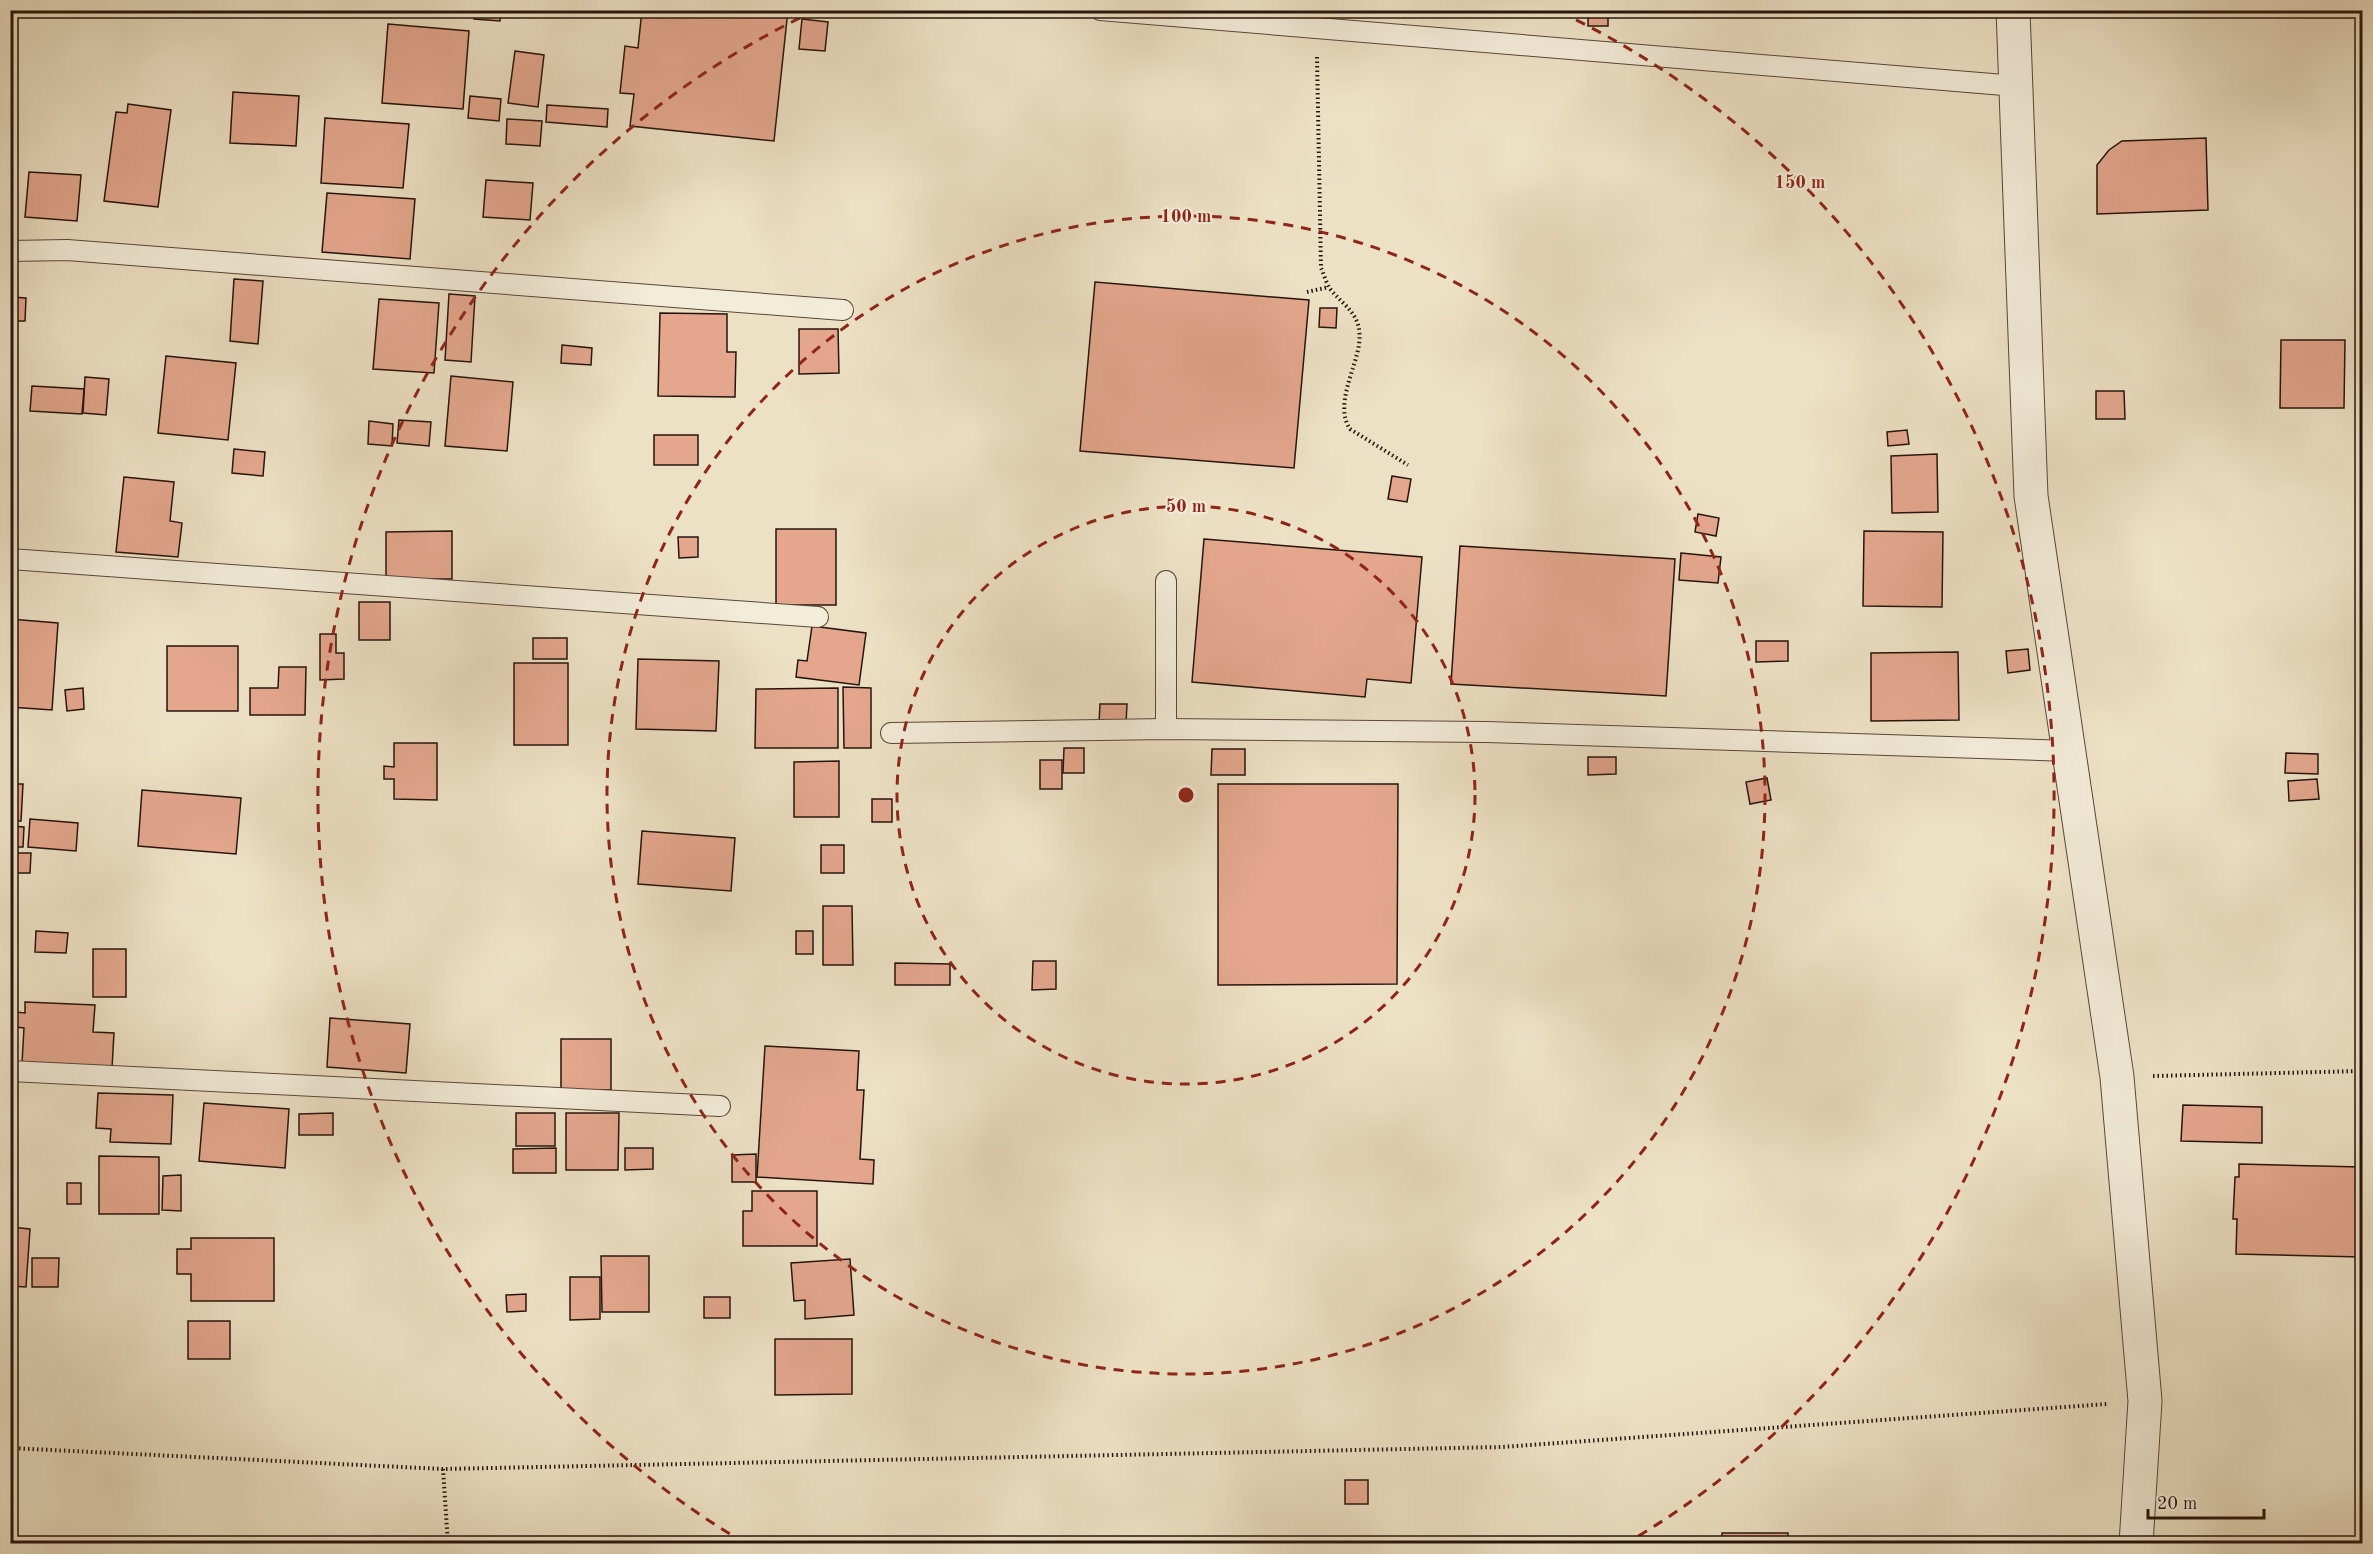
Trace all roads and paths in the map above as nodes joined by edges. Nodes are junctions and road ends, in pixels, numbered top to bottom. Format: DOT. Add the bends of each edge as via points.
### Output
graph roads {
  1 [pos="1100,10"];
  2 [pos="2013,10"];
  3 [pos="1317,29"];
  4 [pos="2016,86"];
  5 [pos="10,251"];
  6 [pos="1329,287"];
  7 [pos="1307,292"];
  8 [pos="843,310"];
  9 [pos="1408,465"];
  10 [pos="10,559"];
  11 [pos="1166,581"];
  12 [pos="818,617"];
  13 [pos="1166,729"];
  14 [pos="891,733"];
  15 [pos="2069,751"];
  16 [pos="10,1071"];
  17 [pos="2362,1071"];
  18 [pos="2116,1077"];
  19 [pos="720,1106"];
  20 [pos="2145,1401"];
  21 [pos="10,1448"];
  22 [pos="443,1469"];
  23 [pos="448,1544"];
  24 [pos="2136,1544"];
  1 -- 3 [label="lane"];
  2 -- 4 [label="street"];
  3 -- 4 [label="lane"];
  3 -- 6 [label="path" via="1321,268"];
  4 -- 15 [label="street" via="2031,496"];
  5 -- 8 [label="lane" via="68,250"];
  6 -- 7 [label="path"];
  6 -- 9 [label="path" via="1352,310 1357,322 1359,343 1344,421 1350,429"];
  10 -- 12 [label="lane"];
  11 -- 13 [label="lane"];
  13 -- 14 [label="lane"];
  13 -- 15 [label="lane" via="1486,732"];
  15 -- 18 [label="street"];
  16 -- 19 [label="lane"];
  17 -- 18 [label="path"];
  18 -- 20 [label="street"];
  20 -- 22 [label="path" via="1502,1447"];
  20 -- 24 [label="street"];
  21 -- 22 [label="path"];
  22 -- 23 [label="path"];
}
